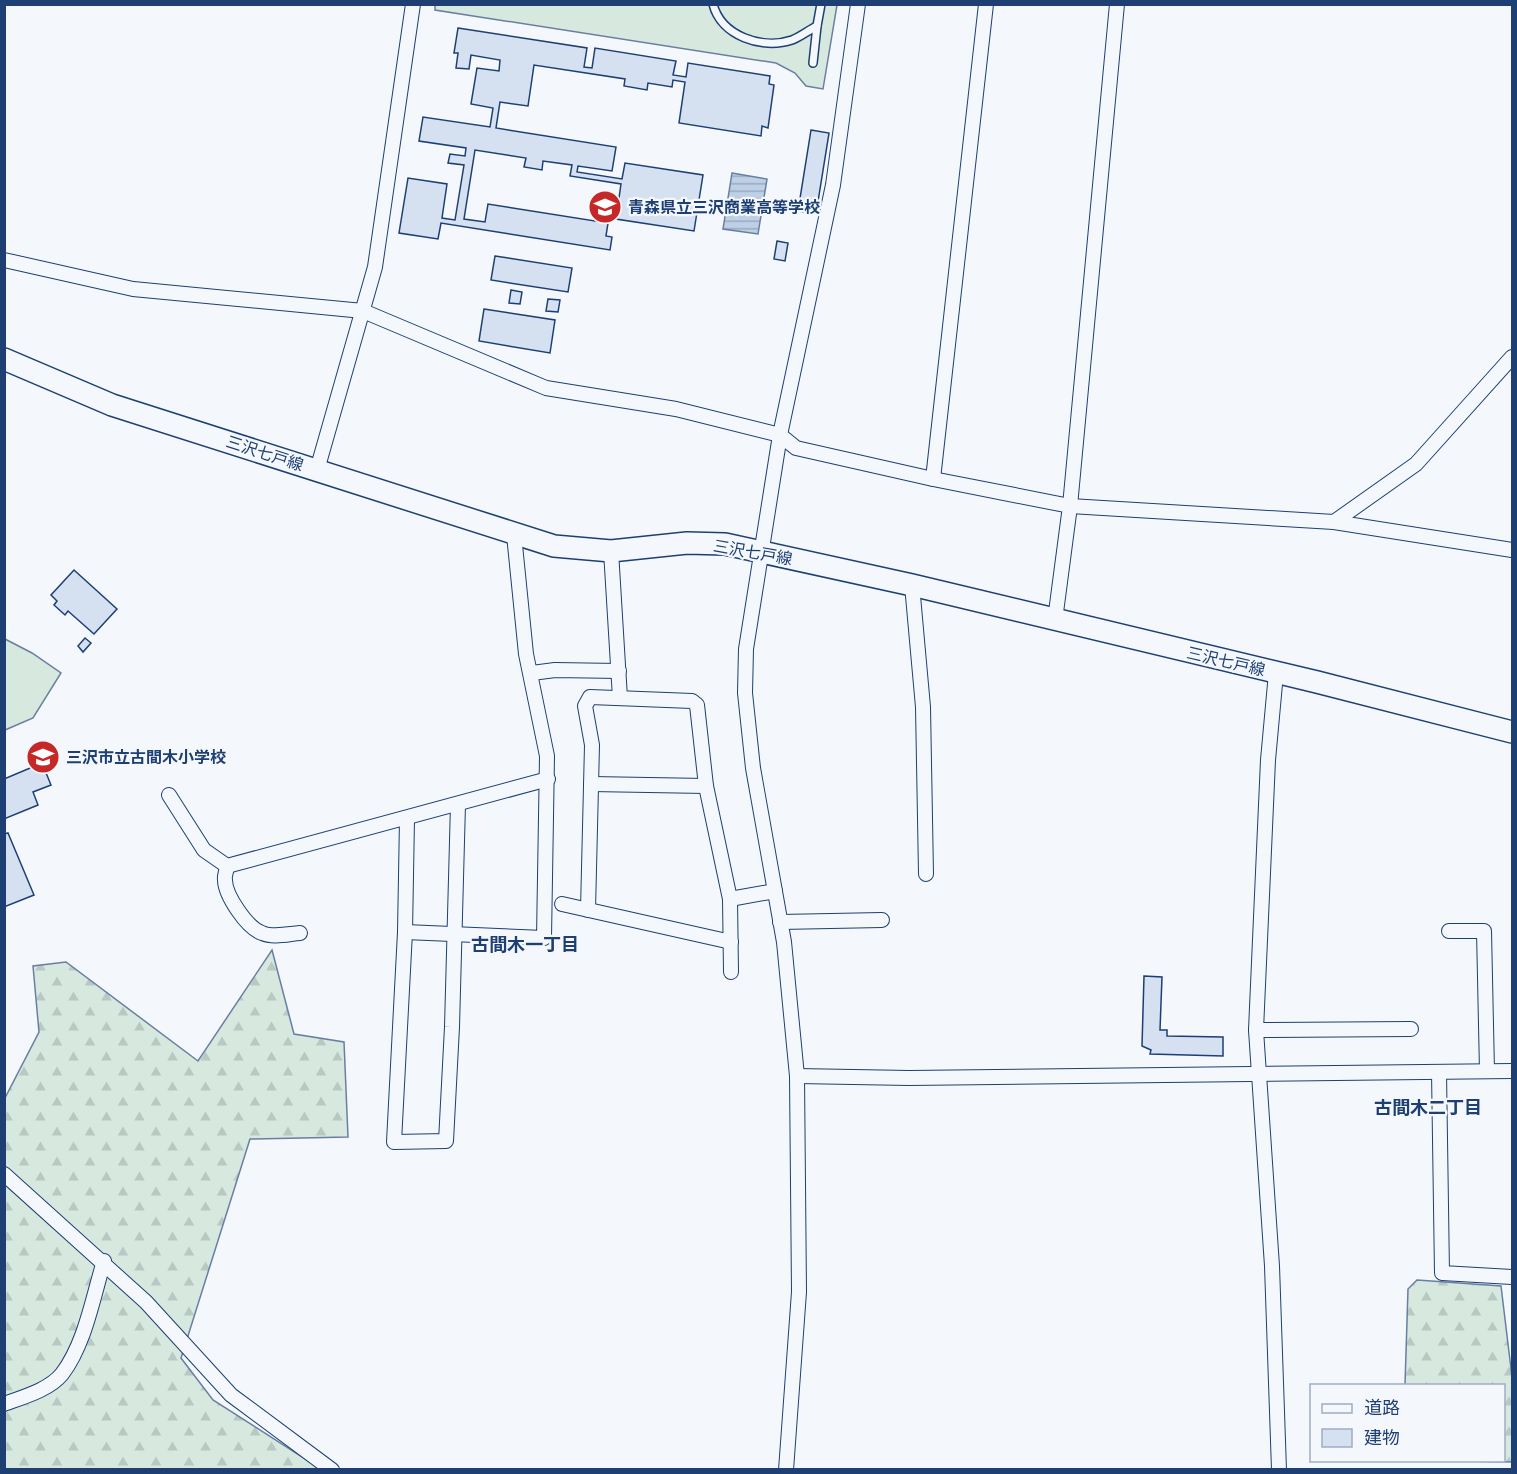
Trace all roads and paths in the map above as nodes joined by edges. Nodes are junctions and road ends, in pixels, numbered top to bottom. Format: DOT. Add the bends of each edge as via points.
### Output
graph roads {
  1 [pos="413,4"];
  2 [pos="713,4"];
  3 [pos="821,4"];
  4 [pos="858,4"];
  5 [pos="986,4"];
  6 [pos="1117,4"];
  7 [pos="817,26"];
  8 [pos="813,63"];
  9 [pos="4,260"];
  10 [pos="363,311"];
  11 [pos="1512,357"];
  12 [pos="4,359"];
  13 [pos="780,435"];
  14 [pos="317,470"];
  15 [pos="933,479"];
  16 [pos="1070,506"];
  17 [pos="1334,522"];
  18 [pos="514,536"];
  19 [pos="1512,550"];
  20 [pos="611,551"];
  21 [pos="761,552"];
  22 [pos="912,585"];
  23 [pos="1055,620"];
  24 [pos="619,671"];
  25 [pos="532,673"];
  26 [pos="1276,673"];
  27 [pos="621,698"];
  28 [pos="1512,732"];
  29 [pos="548,779"];
  30 [pos="591,784"];
  31 [pos="706,786"];
  32 [pos="169,795"];
  33 [pos="458,804"];
  34 [pos="407,819"];
  35 [pos="227,866"];
  36 [pos="926,874"];
  37 [pos="775,891"];
  38 [pos="730,899"];
  39 [pos="562,904"];
  40 [pos="588,910"];
  41 [pos="882,920"];
  42 [pos="780,922"];
  43 [pos="1449,931"];
  44 [pos="405,932"];
  45 [pos="300,933"];
  46 [pos="454,933"];
  47 [pos="730,942"];
  48 [pos="731,972"];
  49 [pos="1411,1029"];
  50 [pos="1256,1030"];
  51 [pos="1487,1071"];
  52 [pos="1512,1071"];
  53 [pos="1438,1072"];
  54 [pos="1257,1074"];
  55 [pos="797,1076"];
  56 [pos="4,1174"];
  57 [pos="104,1261"];
  58 [pos="1512,1276"];
  59 [pos="4,1404"];
  60 [pos="332,1470"];
  61 [pos="786,1470"];
  62 [pos="1282,1470"];
  1 -- 10 [label="street" via="375,267"];
  2 -- 7 [label="lane" via="728,29 746,39 771,43 792,40"];
  3 -- 7 [label="lane"];
  4 -- 13 [label="street" via="833,184"];
  5 -- 15 [label="street"];
  6 -- 16 [label="street"];
  7 -- 8 [label="lane"];
  9 -- 10 [label="street" via="133,289"];
  10 -- 13 [label="street" via="546,388 676,409"];
  10 -- 14 [label="street"];
  11 -- 17 [label="street" via="1416,464"];
  12 -- 14 [label="main road, 三沢七戸線" via="112,405"];
  13 -- 15 [label="street" via="796,448"];
  13 -- 21 [label="street"];
  14 -- 18 [label="main road, 三沢七戸線"];
  15 -- 16 [label="street"];
  16 -- 17 [label="street"];
  16 -- 23 [label="street"];
  17 -- 19 [label="street"];
  18 -- 20 [label="main road, 三沢七戸線" via="554,546"];
  18 -- 25 [label="street" via="526,654"];
  20 -- 21 [label="main road, 三沢七戸線" via="687,543 725,544"];
  20 -- 24 [label="street"];
  21 -- 22 [label="main road, 三沢七戸線"];
  21 -- 37 [label="street" via="746,649 745,693 753,768"];
  22 -- 23 [label="main road, 三沢七戸線"];
  22 -- 36 [label="street" via="923,707"];
  23 -- 26 [label="main road, 三沢七戸線"];
  24 -- 25 [label="street" via="555,669"];
  24 -- 27 [label="street"];
  25 -- 29 [label="street"];
  26 -- 28 [label="main road, 三沢七戸線"];
  26 -- 50 [label="street" via="1268,760"];
  27 -- 30 [label="street" via="590,697 585,706 592,745"];
  27 -- 31 [label="street" via="692,701 697,705"];
  29 -- 33 [label="street"];
  29 -- 46 [label="street" via="544,938"];
  30 -- 31 [label="street"];
  30 -- 40 [label="street"];
  31 -- 38 [label="street"];
  32 -- 35 [label="street" via="204,850"];
  33 -- 34 [label="street"];
  33 -- 46 [label="street"];
  34 -- 35 [label="street"];
  34 -- 44 [label="street"];
  35 -- 45 [label="street" via="225,880 230,900 252,926 271,936"];
  37 -- 38 [label="street"];
  37 -- 42 [label="street"];
  38 -- 47 [label="street"];
  39 -- 40 [label="street"];
  40 -- 47 [label="street"];
  41 -- 42 [label="street"];
  42 -- 55 [label="street"];
  43 -- 51 [label="street" via="1484,931"];
  44 -- 46 [label="street"];
  44 -- 46 [label="street" via="394,1142 446,1141"];
  47 -- 48 [label="street"];
  49 -- 50 [label="street"];
  50 -- 54 [label="street"];
  51 -- 52 [label="street"];
  51 -- 53 [label="street"];
  53 -- 54 [label="street"];
  53 -- 58 [label="street" via="1442,1273"];
  54 -- 55 [label="street"];
  54 -- 62 [label="street"];
  55 -- 61 [label="street" via="799,1292"];
  56 -- 57 [label="street"];
  57 -- 59 [label="street" via="79,1342 61,1375 42,1389"];
  57 -- 60 [label="street" via="231,1395"];
}
